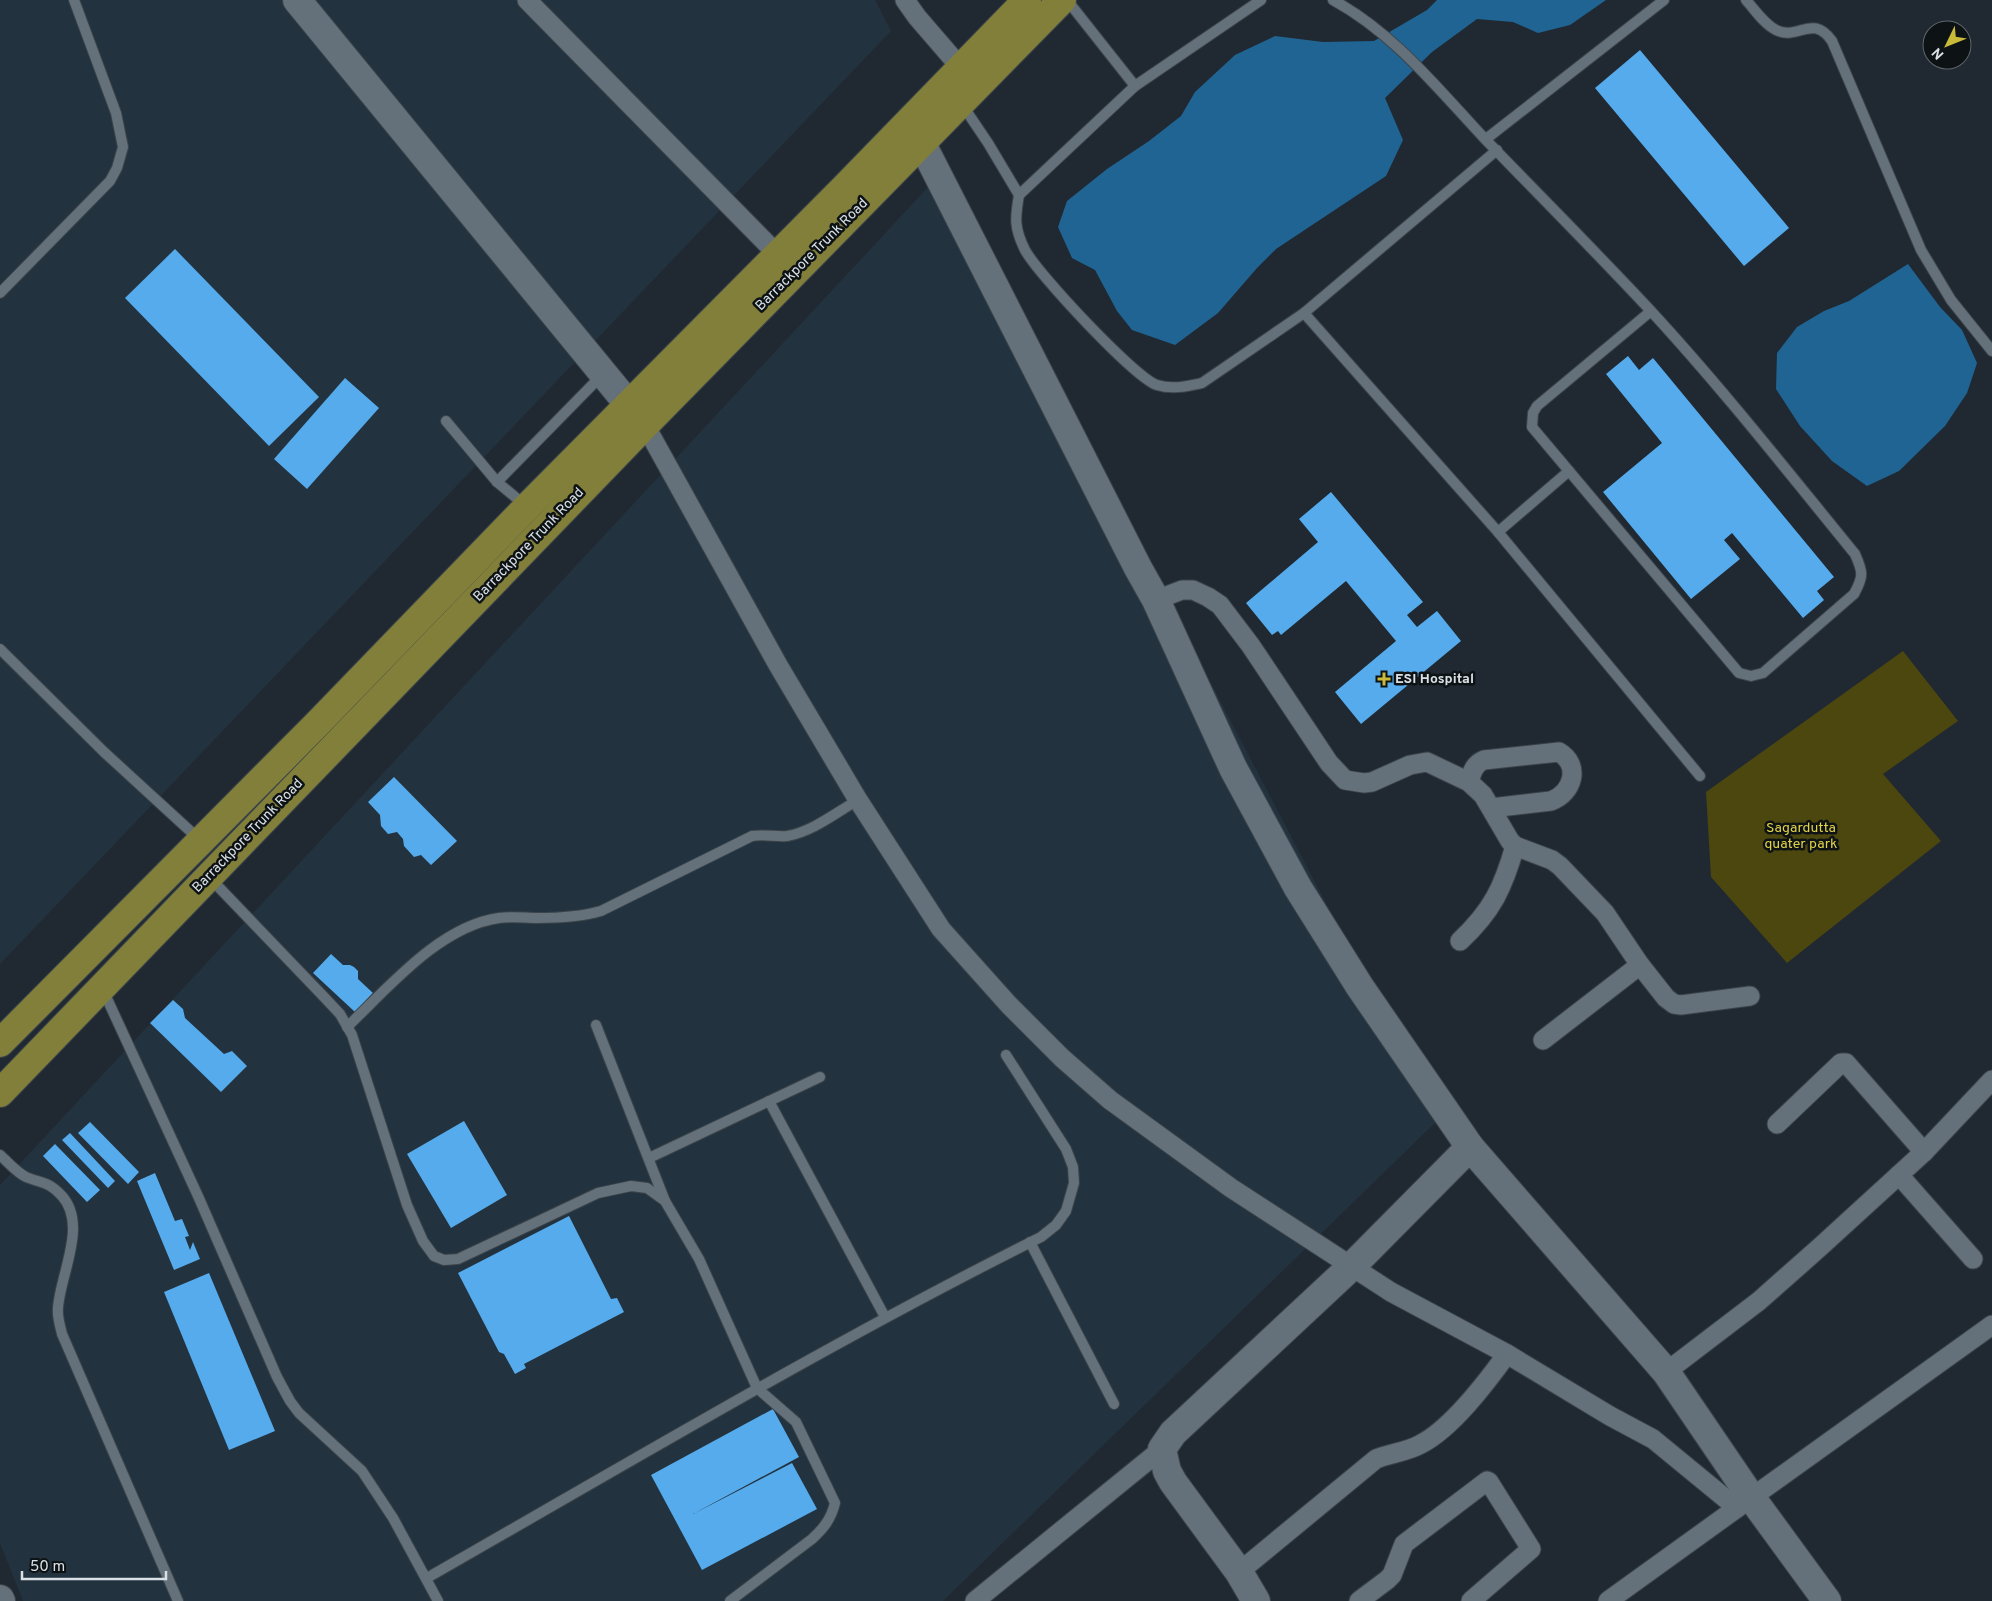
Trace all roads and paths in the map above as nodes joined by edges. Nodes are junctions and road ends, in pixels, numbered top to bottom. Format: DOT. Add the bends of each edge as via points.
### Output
graph roads {
  1 [pos="74,0"];
  2 [pos="297,0"];
  3 [pos="527,0"];
  4 [pos="905,0"];
  5 [pos="1027,0"];
  6 [pos="1062,0"];
  7 [pos="1067,0"];
  8 [pos="1261,0"];
  9 [pos="1333,0"];
  10 [pos="1664,0"];
  11 [pos="1746,0"];
  12 [pos="961,68"];
  13 [pos="1135,86"];
  14 [pos="961,103"];
  15 [pos="914,134"];
  16 [pos="1486,139"];
  17 [pos="1497,150"];
  18 [pos="1019,195"];
  19 [pos="778,254"];
  20 [pos="0,292"];
  21 [pos="1651,311"];
  22 [pos="1304,313"];
  23 [pos="1992,351"];
  24 [pos="603,374"];
  25 [pos="637,415"];
  26 [pos="446,420"];
  27 [pos="1569,471"];
  28 [pos="496,482"];
  29 [pos="527,507"];
  30 [pos="1498,532"];
  31 [pos="1156,600"];
  32 [pos="0,649"];
  33 [pos="1700,776"];
  34 [pos="1469,782"];
  35 [pos="858,800"];
  36 [pos="1491,808"];
  37 [pos="200,841"];
  38 [pos="1515,846"];
  39 [pos="208,877"];
  40 [pos="1460,941"];
  41 [pos="1640,965"];
  42 [pos="101,987"];
  43 [pos="1750,996"];
  44 [pos="596,1025"];
  45 [pos="347,1027"];
  46 [pos="1543,1040"];
  47 [pos="0,1043"];
  48 [pos="1006,1055"];
  49 [pos="820,1077"];
  50 [pos="1992,1080"];
  51 [pos="0,1092"];
  52 [pos="769,1101"];
  53 [pos="1777,1124"];
  54 [pos="1470,1147"];
  55 [pos="1924,1152"];
  56 [pos="0,1155"];
  57 [pos="648,1158"];
  58 [pos="1899,1175"];
  59 [pos="665,1201"];
  60 [pos="1030,1242"];
  61 [pos="1973,1259"];
  62 [pos="1352,1266"];
  63 [pos="885,1317"];
  64 [pos="1992,1325"];
  65 [pos="1507,1354"];
  66 [pos="1666,1372"];
  67 [pos="757,1388"];
  68 [pos="1114,1404"];
  69 [pos="1162,1449"];
  70 [pos="1744,1502"];
  71 [pos="1239,1572"];
  72 [pos="426,1578"];
  73 [pos="178,1601"];
  74 [pos="438,1601"];
  75 [pos="730,1601"];
  76 [pos="975,1601"];
  77 [pos="1256,1601"];
  78 [pos="1359,1601"];
  79 [pos="1471,1601"];
  80 [pos="1608,1601"];
  81 [pos="1827,1601"];
  1 -- 20 [label="lane" via="116,113 123,147 110,181"];
  2 -- 24 [label="street"];
  3 -- 19 [label="street"];
  4 -- 12 [label="street"];
  5 -- 12 [label="main road, Barrackpore Trunk Road"];
  6 -- 14 [label="main road, Barrackpore Trunk Road"];
  7 -- 13 [label="lane"];
  8 -- 13 [label="lane"];
  9 -- 16 [label="lane" via="1358,14 1379,32"];
  10 -- 16 [label="lane"];
  11 -- 23 [label="lane" via="1777,31 1789,34 1812,26 1832,40 1921,250 1951,300"];
  12 -- 15 [label="main road, Barrackpore Trunk Road"];
  13 -- 18 [label="lane"];
  14 -- 15 [label="main road, Barrackpore Trunk Road"];
  14 -- 18 [label="lane"];
  15 -- 19 [label="main road, Barrackpore Trunk Road"];
  15 -- 25 [label="main road, Barrackpore Trunk Road"];
  15 -- 31 [label="street"];
  16 -- 17 [label="lane"];
  17 -- 21 [label="lane"];
  17 -- 22 [label="lane"];
  18 -- 22 [label="lane" via="1015,220 1025,250 1036,266 1137,373 1157,385 1183,388 1202,383"];
  19 -- 25 [label="main road, Barrackpore Trunk Road"];
  21 -- 27 [label="lane" via="1537,406 1532,427"];
  21 -- 27 [label="lane" via="1720,389 1855,554 1863,572 1860,584 1854,594 1763,673 1751,676 1739,673"];
  22 -- 30 [label="lane"];
  24 -- 25 [label="street"];
  24 -- 28 [label="lane"];
  25 -- 29 [label="main road, Barrackpore Trunk Road"];
  25 -- 35 [label="street"];
  25 -- 39 [label="main road, Barrackpore Trunk Road"];
  26 -- 28 [label="lane"];
  27 -- 30 [label="lane"];
  28 -- 29 [label="lane"];
  29 -- 37 [label="main road, Barrackpore Trunk Road"];
  30 -- 33 [label="lane"];
  31 -- 34 [label="street" via="1182,590 1193,590 1220,605 1329,763 1345,780 1364,784 1410,764 1427,762"];
  31 -- 54 [label="street" via="1233,768 1298,888 1360,987"];
  32 -- 37 [label="lane"];
  34 -- 36 [label="street"];
  34 -- 36 [label="street" via="1473,769 1484,760 1559,752 1570,761 1571,781 1561,798"];
  35 -- 45 [label="lane" via="800,832 787,836 752,836 601,911 584,916 483,920 457,932 417,960"];
  35 -- 62 [label="street" via="941,929 1062,1058 1110,1100 1231,1188"];
  36 -- 38 [label="street"];
  37 -- 47 [label="main road, Barrackpore Trunk Road"];
  38 -- 40 [label="street" via="1498,895"];
  38 -- 41 [label="street" via="1560,866 1605,913"];
  39 -- 42 [label="main road, Barrackpore Trunk Road"];
  39 -- 45 [label="lane" via="340,1014"];
  41 -- 43 [label="street" via="1674,1004"];
  41 -- 46 [label="street"];
  42 -- 51 [label="main road, Barrackpore Trunk Road"];
  42 -- 72 [label="lane" via="290,1401 362,1471"];
  44 -- 57 [label="lane"];
  45 -- 59 [label="lane" via="364,1068 408,1205 423,1241 434,1256 444,1260 458,1259 598,1193 631,1186 647,1188"];
  48 -- 60 [label="lane" via="1066,1149 1073,1167 1074,1184 1066,1211 1056,1225"];
  49 -- 52 [label="lane"];
  50 -- 55 [label="street"];
  52 -- 57 [label="lane"];
  52 -- 63 [label="lane"];
  53 -- 55 [label="street" via="1841,1064 1846,1063"];
  54 -- 62 [label="street"];
  54 -- 66 [label="street"];
  55 -- 58 [label="street"];
  56 -- 73 [label="lane" via="19,1173 54,1187 65,1199 73,1233 58,1320"];
  57 -- 59 [label="lane"];
  58 -- 61 [label="street"];
  58 -- 66 [label="street" via="1759,1300"];
  59 -- 67 [label="lane" via="699,1259"];
  60 -- 63 [label="lane"];
  60 -- 68 [label="lane"];
  62 -- 65 [label="street" via="1392,1292"];
  62 -- 69 [label="street" via="1173,1433"];
  63 -- 67 [label="lane"];
  64 -- 70 [label="street"];
  65 -- 70 [label="street" via="1653,1440"];
  65 -- 71 [label="street" via="1483,1387 1438,1432 1410,1449 1376,1459"];
  66 -- 70 [label="street"];
  67 -- 72 [label="lane"];
  67 -- 75 [label="lane" via="796,1422 835,1503 832,1518 824,1528"];
  69 -- 71 [label="street" via="1170,1476"];
  69 -- 76 [label="street"];
  70 -- 80 [label="street"];
  70 -- 81 [label="street"];
  71 -- 77 [label="street"];
  72 -- 74 [label="lane"];
  78 -- 79 [label="street" via="1392,1575 1404,1544 1487,1481 1531,1549"];
}
